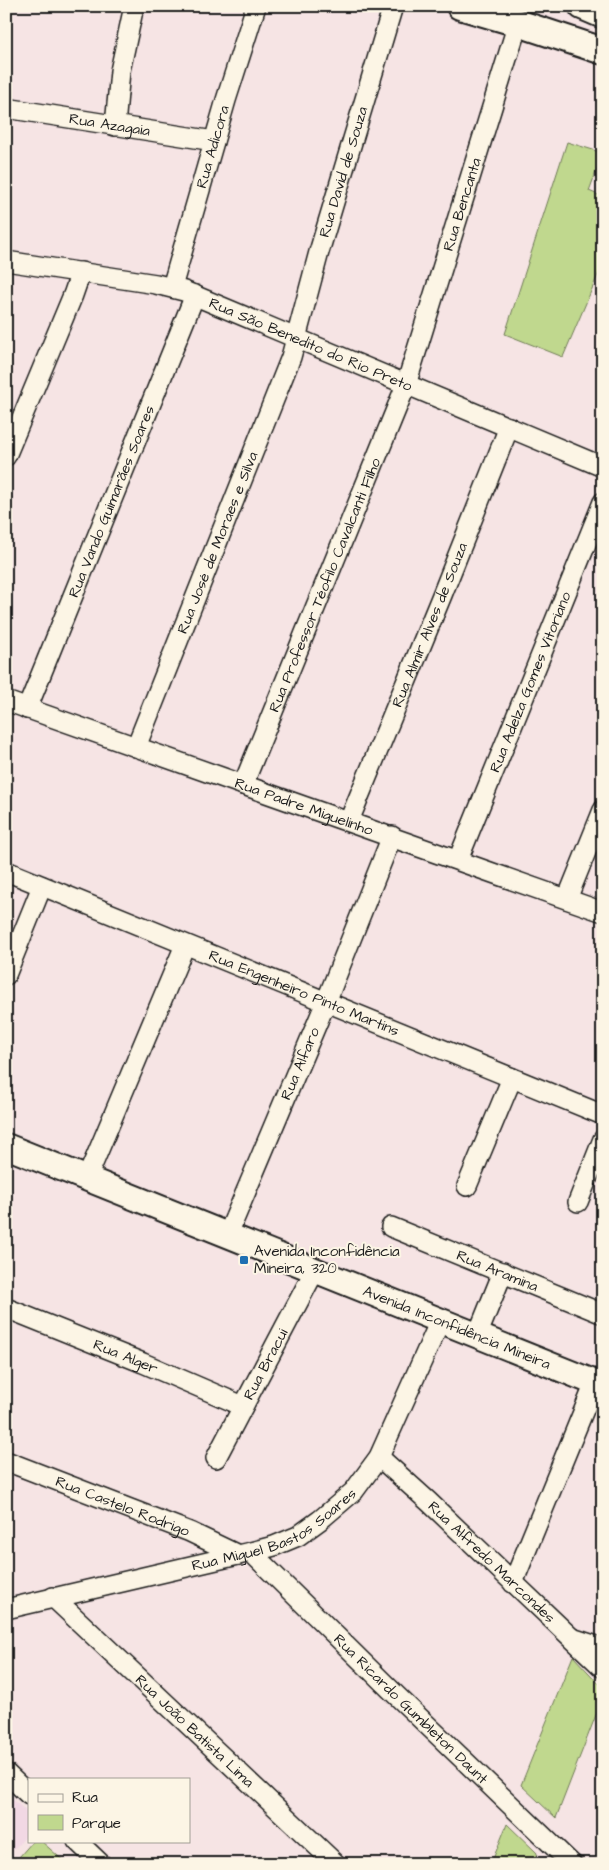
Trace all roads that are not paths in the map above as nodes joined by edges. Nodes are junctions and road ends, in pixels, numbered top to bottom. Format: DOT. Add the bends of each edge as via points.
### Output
graph roads {
  1 [pos="134,6"];
  2 [pos="256,6"];
  3 [pos="394,6"];
  4 [pos="460,6"];
  5 [pos="518,23"];
  6 [pos="603,51"];
  7 [pos="6,108"];
  8 [pos="115,126"];
  9 [pos="214,141"];
  10 [pos="6,261"];
  11 [pos="81,272"];
  12 [pos="172,287"];
  13 [pos="195,295"];
  14 [pos="297,338"];
  15 [pos="406,385"];
  16 [pos="509,427"];
  17 [pos="6,456"];
  18 [pos="601,461"];
  19 [pos="603,502"];
  20 [pos="6,701"];
  21 [pos="27,708"];
  22 [pos="136,747"];
  23 [pos="243,784"];
  24 [pos="603,810"];
  25 [pos="349,821"];
  26 [pos="392,836"];
  27 [pos="458,860"];
  28 [pos="6,871"];
  29 [pos="42,886"];
  30 [pos="566,899"];
  31 [pos="603,912"];
  32 [pos="185,945"];
  33 [pos="6,976"];
  34 [pos="326,1002"];
  35 [pos="512,1078"];
  36 [pos="603,1115"];
  37 [pos="603,1139"];
  38 [pos="6,1146"];
  39 [pos="87,1178"];
  40 [pos="467,1186"];
  41 [pos="578,1202"];
  42 [pos="392,1227"];
  43 [pos="228,1234"];
  44 [pos="315,1270"];
  45 [pos="503,1272"];
  46 [pos="6,1308"];
  47 [pos="603,1314"];
  48 [pos="440,1321"];
  49 [pos="478,1336"];
  50 [pos="599,1385"];
  51 [pos="242,1406"];
  52 [pos="379,1457"];
  53 [pos="216,1458"];
  54 [pos="6,1462"];
  55 [pos="245,1553"];
  56 [pos="513,1583"];
  57 [pos="53,1597"];
  58 [pos="9,1606"];
  59 [pos="569,1637"];
  60 [pos="603,1648"];
  61 [pos="603,1668"];
  62 [pos="6,1774"];
  63 [pos="28,1794"];
  64 [pos="78,1842"];
  65 [pos="101,1864"];
  66 [pos="336,1864"];
  67 [pos="572,1864"];
  1 -- 8 [label="street" via="120,71"];
  2 -- 9 [label="street, Rua Adicora"];
  3 -- 14 [label="street, Rua David de Souza" via="319,252"];
  4 -- 5 [label="main road"];
  5 -- 6 [label="main road"];
  5 -- 15 [label="street, Rua Bencanta"];
  7 -- 8 [label="street, Rua Azagaia"];
  8 -- 9 [label="street, Rua Azagaia"];
  9 -- 12 [label="street, Rua Adicora"];
  10 -- 11 [label="street, Rua São Benedito do Rio Preto"];
  11 -- 12 [label="street, Rua São Benedito do Rio Preto"];
  11 -- 17 [label="street"];
  12 -- 13 [label="street, Rua São Benedito do Rio Preto"];
  13 -- 14 [label="street, Rua São Benedito do Rio Preto"];
  13 -- 21 [label="street, Rua Vando Guimarães Soares"];
  14 -- 15 [label="street, Rua São Benedito do Rio Preto"];
  14 -- 22 [label="street, Rua José de Moraes e Silva"];
  15 -- 16 [label="street, Rua São Benedito do Rio Preto"];
  15 -- 23 [label="street, Rua Professor Téofilo Cavalcanti Filho"];
  16 -- 18 [label="street, Rua São Benedito do Rio Preto"];
  16 -- 25 [label="street, Rua Almir Alves de Souza"];
  19 -- 27 [label="street, Rua Adelza Gomes Vitoriano"];
  20 -- 21 [label="street, Rua Padre Miguelinho"];
  21 -- 22 [label="street, Rua Padre Miguelinho"];
  22 -- 23 [label="street, Rua Padre Miguelinho"];
  23 -- 25 [label="street, Rua Padre Miguelinho"];
  24 -- 30 [label="street"];
  25 -- 26 [label="street, Rua Padre Miguelinho"];
  26 -- 27 [label="street, Rua Padre Miguelinho"];
  26 -- 34 [label="street, Rua Alfaro"];
  27 -- 30 [label="street, Rua Padre Miguelinho"];
  28 -- 29 [label="street, Rua Engenheiro Pinto Martins"];
  29 -- 32 [label="street, Rua Engenheiro Pinto Martins"];
  29 -- 33 [label="street"];
  30 -- 31 [label="street, Rua Padre Miguelinho"];
  32 -- 34 [label="street, Rua Engenheiro Pinto Martins"];
  32 -- 39 [label="street"];
  34 -- 35 [label="street, Rua Engenheiro Pinto Martins"];
  34 -- 43 [label="street, Rua Alfaro"];
  35 -- 36 [label="street, Rua Engenheiro Pinto Martins"];
  35 -- 40 [label="street"];
  37 -- 41 [label="street"];
  38 -- 39 [label="street, Avenida Inconfidência Mineira"];
  39 -- 43 [label="street, Avenida Inconfidência Mineira"];
  42 -- 45 [label="street, Rua Aramina"];
  43 -- 44 [label="street, Avenida Inconfidência Mineira"];
  44 -- 48 [label="street, Avenida Inconfidência Mineira"];
  44 -- 51 [label="street, Rua Bracui"];
  45 -- 47 [label="street, Rua Aramina"];
  45 -- 49 [label="street"];
  46 -- 51 [label="street, Rua Alger"];
  48 -- 49 [label="street, Avenida Inconfidência Mineira"];
  48 -- 52 [label="street, Rua Miguel Bastos Soares"];
  49 -- 50 [label="street, Avenida Inconfidência Mineira"];
  50 -- 56 [label="street"];
  51 -- 53 [label="street, Rua Bracui"];
  52 -- 55 [label="street, Rua Miguel Bastos Soares" via="354,1491 298,1536"];
  52 -- 56 [label="street, Rua Alfredo Marcondes"];
  54 -- 55 [label="street, Rua Castelo Rodrigo"];
  55 -- 57 [label="street, Rua Miguel Bastos Soares"];
  55 -- 67 [label="street, Rua Ricardo Gumbleton Daunt"];
  56 -- 59 [label="street, Rua Alfredo Marcondes"];
  57 -- 58 [label="street, Rua Miguel Bastos Soares"];
  57 -- 66 [label="street, Rua João Batista Lima"];
  59 -- 60 [label="street"];
  59 -- 61 [label="street, Rua Alfredo Marcondes"];
  62 -- 63 [label="street"];
  64 -- 65 [label="street"];
}
